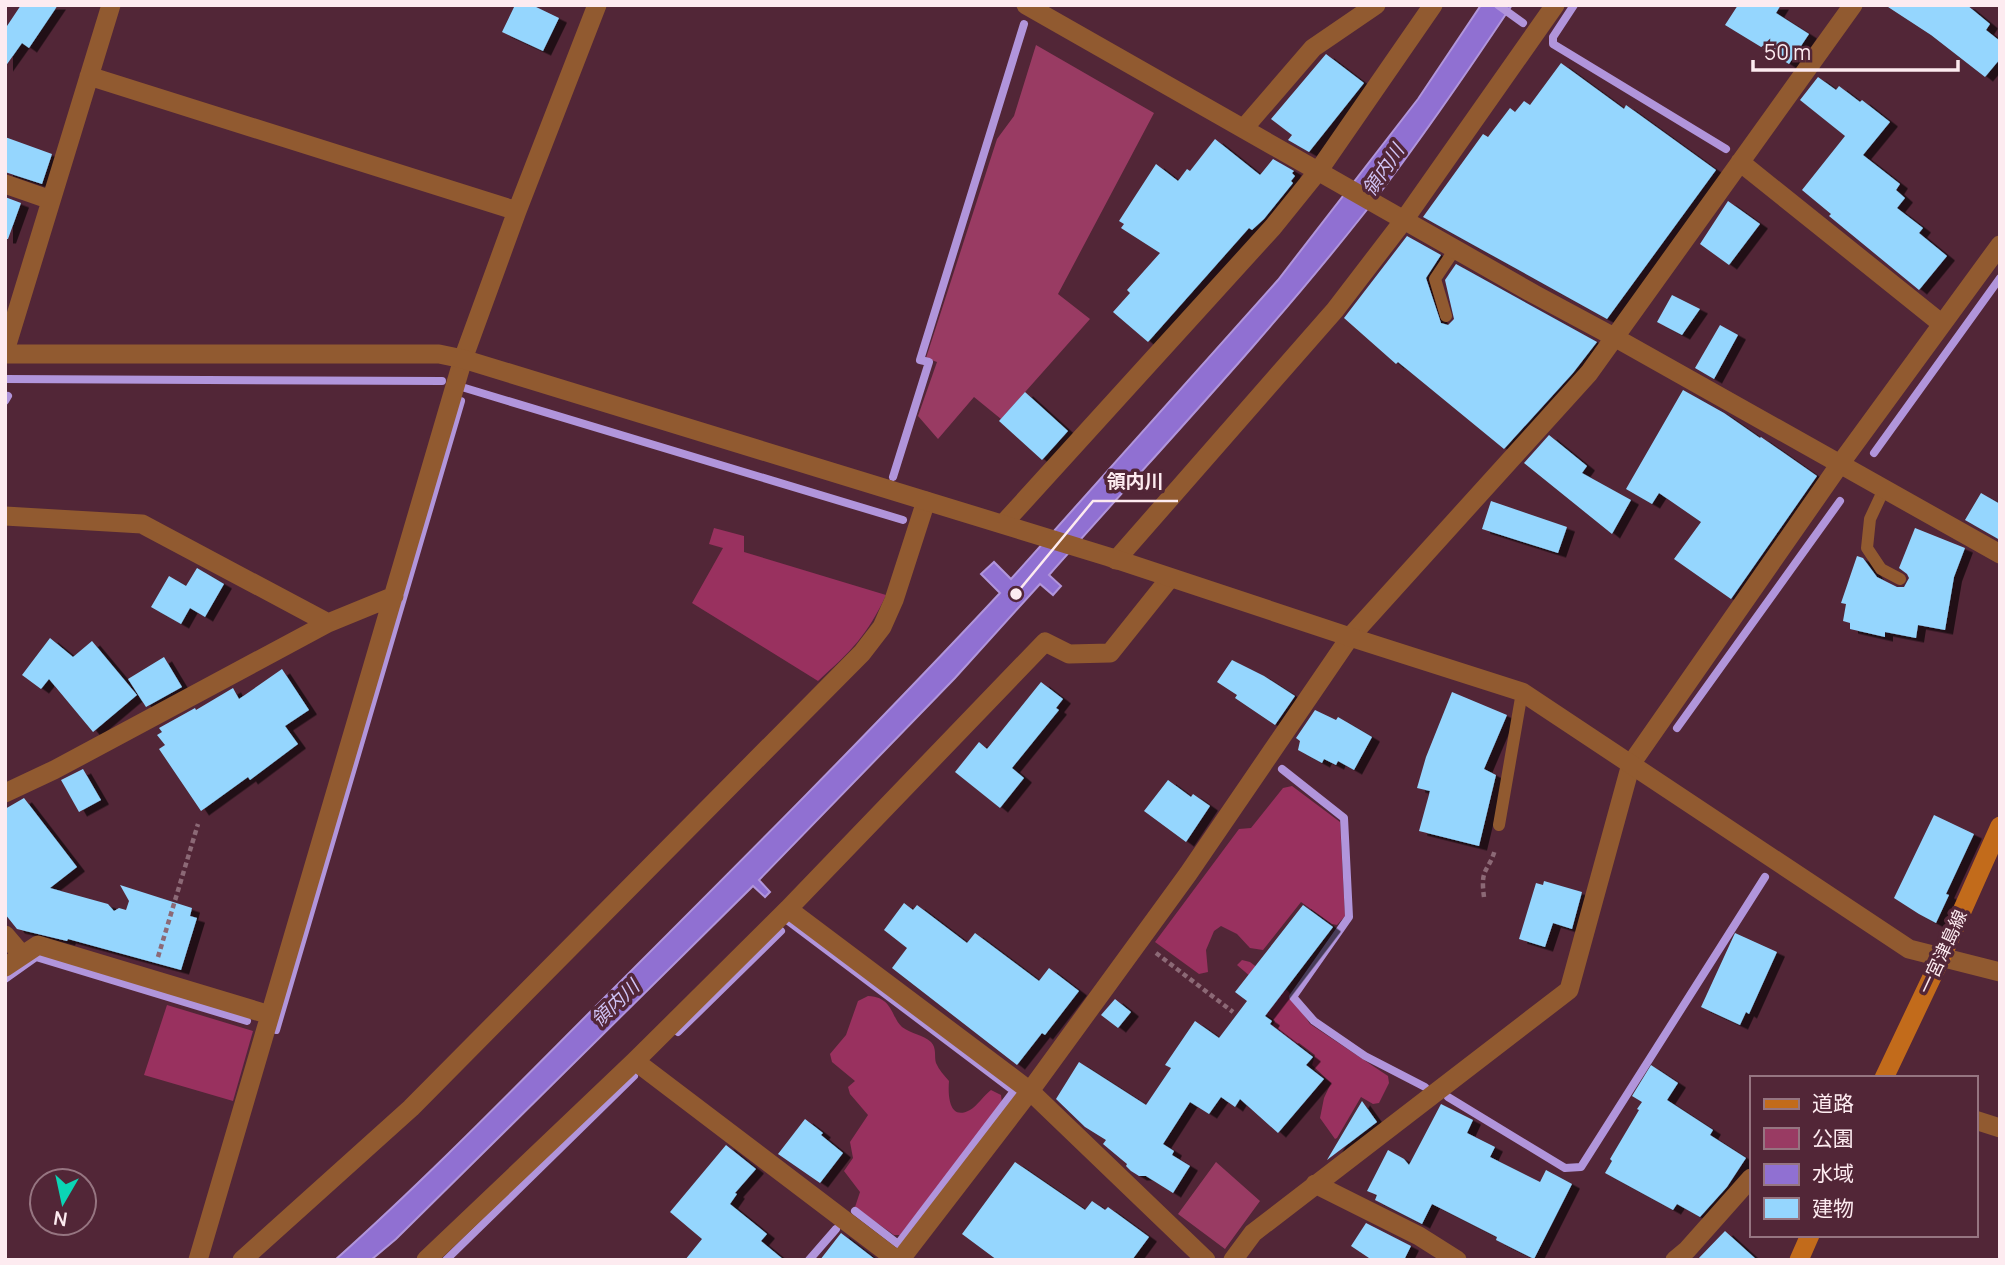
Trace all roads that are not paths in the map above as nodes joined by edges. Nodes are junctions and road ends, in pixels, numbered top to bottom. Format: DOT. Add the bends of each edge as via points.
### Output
graph roads {
  1 [pos="111,5"];
  2 [pos="597,5"];
  3 [pos="1026,5"];
  4 [pos="1376,5"];
  5 [pos="1433,5"];
  6 [pos="1555,5"];
  7 [pos="1853,5"];
  8 [pos="89,76"];
  9 [pos="1244,128"];
  10 [pos="1740,162"];
  11 [pos="1326,175"];
  12 [pos="5,184"];
  13 [pos="51,200"];
  14 [pos="517,211"];
  15 [pos="1404,220"];
  16 [pos="2000,245"];
  17 [pos="1455,249"];
  18 [pos="1446,316"];
  19 [pos="1942,324"];
  20 [pos="1614,337"];
  21 [pos="5,352"];
  22 [pos="463,359"];
  23 [pos="1840,464"];
  24 [pos="1884,489"];
  25 [pos="926,501"];
  26 [pos="5,516"];
  27 [pos="1008,526"];
  28 [pos="2000,554"];
  29 [pos="1112,559"];
  30 [pos="1170,578"];
  31 [pos="1900,579"];
  32 [pos="394,596"];
  33 [pos="328,623"];
  34 [pos="1350,638"];
  35 [pos="1522,692"];
  36 [pos="1631,764"];
  37 [pos="5,793"];
  38 [pos="1499,825"];
  39 [pos="2000,826"];
  40 [pos="788,909"];
  41 [pos="5,935"];
  42 [pos="1941,958"];
  43 [pos="13,961"];
  44 [pos="2000,972"];
  45 [pos="270,1015"];
  46 [pos="635,1061"];
  47 [pos="1885,1076"];
  48 [pos="1030,1091"];
  49 [pos="1977,1121"];
  50 [pos="2000,1128"];
  51 [pos="1750,1179"];
  52 [pos="1315,1184"];
  53 [pos="1809,1237"];
  54 [pos="198,1260"];
  55 [pos="242,1260"];
  56 [pos="426,1260"];
  57 [pos="899,1260"];
  58 [pos="1206,1260"];
  59 [pos="1233,1260"];
  60 [pos="1457,1260"];
  61 [pos="1675,1260"];
  62 [pos="1799,1260"];
  1 -- 8 [label="street"];
  2 -- 14 [label="street"];
  3 -- 9 [label="street"];
  4 -- 9 [label="street" via="1313,48"];
  5 -- 11 [label="street"];
  6 -- 15 [label="street"];
  7 -- 10 [label="street"];
  8 -- 13 [label="street"];
  8 -- 14 [label="street"];
  9 -- 11 [label="street"];
  10 -- 19 [label="street"];
  10 -- 20 [label="street"];
  11 -- 15 [label="street"];
  11 -- 27 [label="street" via="1273,227"];
  12 -- 13 [label="street"];
  13 -- 21 [label="street"];
  14 -- 22 [label="street"];
  15 -- 17 [label="street"];
  15 -- 29 [label="street" via="1335,310"];
  16 -- 19 [label="street"];
  17 -- 18 [label="lane" via="1434,279"];
  17 -- 20 [label="street"];
  19 -- 23 [label="street"];
  20 -- 23 [label="street"];
  20 -- 34 [label="street" via="1589,373"];
  21 -- 22 [label="street" via="439,354"];
  22 -- 25 [label="street"];
  22 -- 32 [label="street"];
  23 -- 24 [label="street"];
  23 -- 36 [label="street"];
  24 -- 28 [label="street"];
  24 -- 31 [label="lane" via="1870,519 1867,548 1881,569"];
  25 -- 27 [label="street"];
  25 -- 55 [label="street" via="894,600 882,628 862,653 411,1108"];
  26 -- 33 [label="street" via="142,524"];
  27 -- 29 [label="street"];
  29 -- 30 [label="street"];
  30 -- 34 [label="street"];
  30 -- 40 [label="street" via="1110,653 1069,654 1045,642"];
  32 -- 33 [label="street"];
  32 -- 45 [label="street"];
  33 -- 37 [label="street"];
  34 -- 35 [label="street"];
  34 -- 48 [label="street" via="1188,874"];
  35 -- 36 [label="street"];
  35 -- 38 [label="lane"];
  36 -- 42 [label="street" via="1909,949"];
  36 -- 52 [label="street" via="1569,990"];
  39 -- 42 [label="main road, 一宮津島線"];
  40 -- 46 [label="street"];
  40 -- 48 [label="street"];
  41 -- 43 [label="street"];
  42 -- 44 [label="street"];
  42 -- 47 [label="main road, 一宮津島線"];
  43 -- 45 [label="street" via="38,944"];
  45 -- 54 [label="street"];
  46 -- 56 [label="street"];
  46 -- 57 [label="street"];
  48 -- 57 [label="street"];
  48 -- 58 [label="street"];
  49 -- 50 [label="street"];
  51 -- 61 [label="street"];
  52 -- 59 [label="street" via="1253,1233"];
  52 -- 60 [label="street"];
  53 -- 62 [label="main road"];
}
